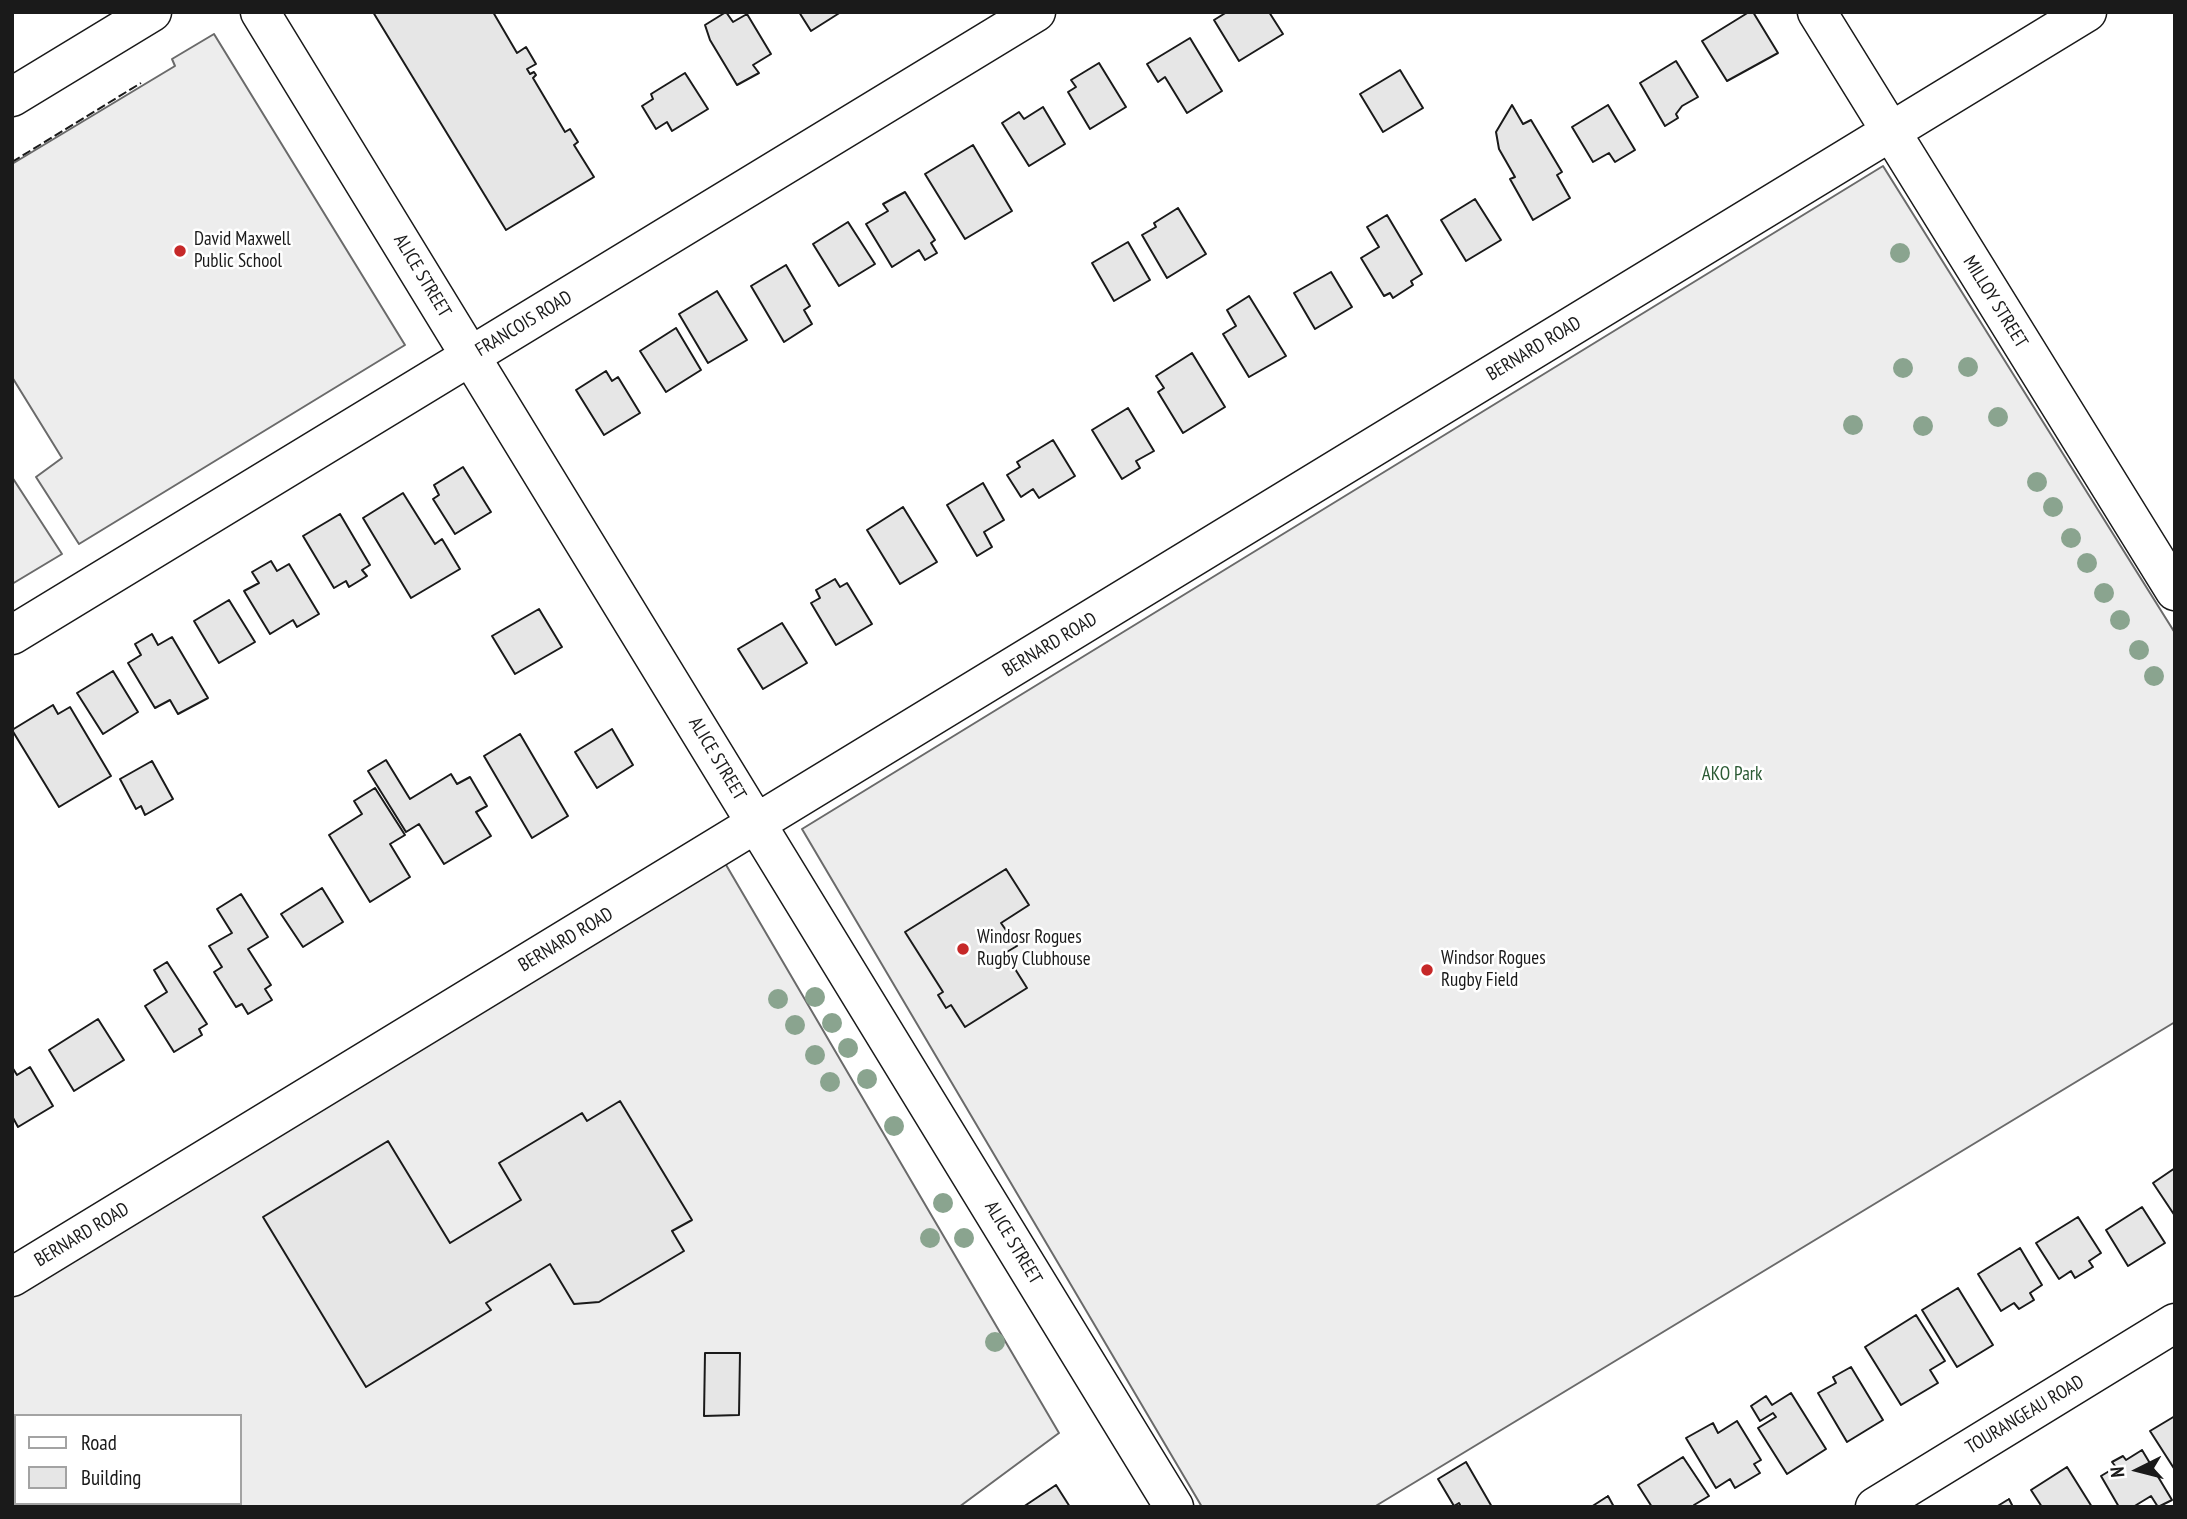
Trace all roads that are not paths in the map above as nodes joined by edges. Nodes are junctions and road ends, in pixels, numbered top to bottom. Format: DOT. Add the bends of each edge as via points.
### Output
graph roads {
  1 [pos="152,12"];
  2 [pos="260,12"];
  3 [pos="1036,12"];
  4 [pos="1817,12"];
  5 [pos="2087,12"];
  6 [pos="12,97"];
  7 [pos="1890,132"];
  8 [pos="471,357"];
  9 [pos="2175,591"];
  10 [pos="12,635"];
  11 [pos="756,824"];
  12 [pos="12,1277"];
  13 [pos="2175,1323"];
  14 [pos="1174,1507"];
  15 [pos="1875,1507"];
  1 -- 6 [label="street"];
  2 -- 8 [label="street, ALICE STREET"];
  3 -- 8 [label="street, FRANCOIS ROAD"];
  4 -- 7 [label="street, MILLOY STREET"];
  5 -- 7 [label="street, BERNARD ROAD"];
  7 -- 9 [label="street, MILLOY STREET"];
  7 -- 11 [label="street, BERNARD ROAD"];
  8 -- 10 [label="street, FRANCOIS ROAD"];
  8 -- 11 [label="street, ALICE STREET"];
  11 -- 12 [label="street, BERNARD ROAD"];
  11 -- 14 [label="street, ALICE STREET"];
  13 -- 15 [label="street, TOURANGEAU ROAD"];
}
